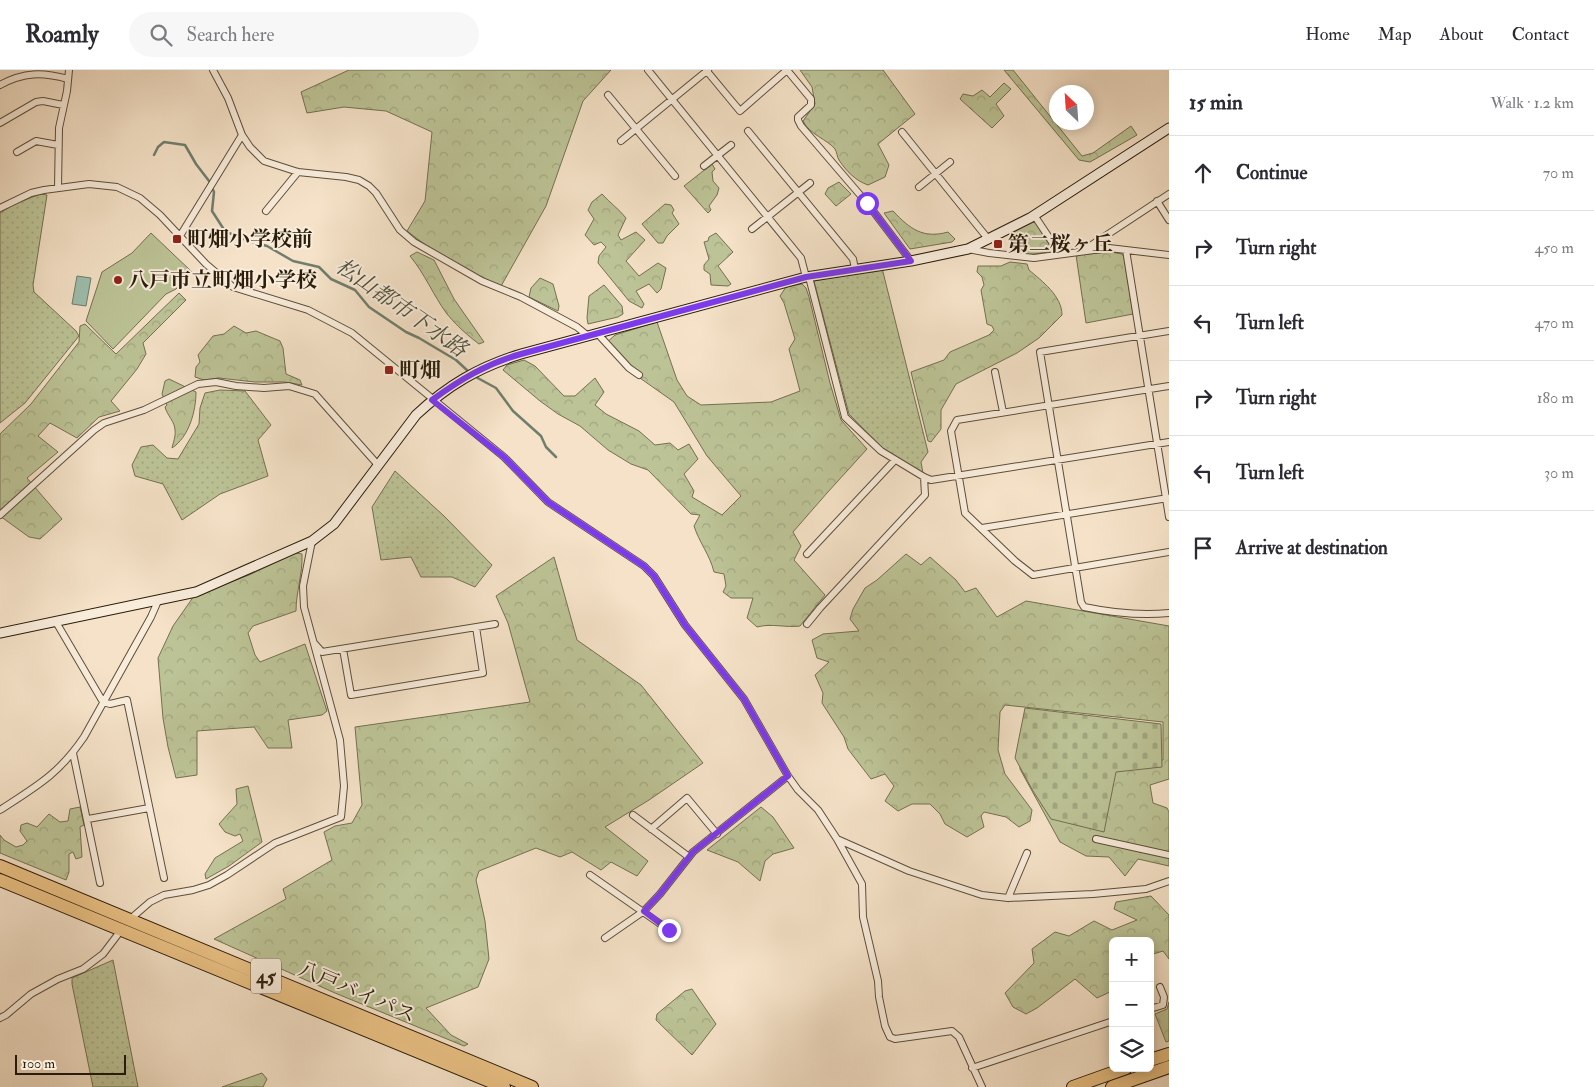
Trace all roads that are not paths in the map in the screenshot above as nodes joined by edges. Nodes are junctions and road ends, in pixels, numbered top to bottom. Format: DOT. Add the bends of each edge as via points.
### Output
graph roads {
  1 [pos="69,70"];
  2 [pos="213,70"];
  3 [pos="648,70"];
  4 [pos="707,70"];
  5 [pos="787,70"];
  6 [pos="24,72"];
  7 [pos="68,79"];
  8 [pos="0,85"];
  9 [pos="608,95"];
  10 [pos="672,100"];
  11 [pos="63,105"];
  12 [pos="0,123"];
  13 [pos="1169,128"];
  14 [pos="636,129"];
  15 [pos="748,132"];
  16 [pos="902,132"];
  17 [pos="242,135"];
  18 [pos="621,141"];
  19 [pos="58,145"];
  20 [pos="731,145"];
  21 [pos="17,152"];
  22 [pos="718,156"];
  23 [pos="950,162"];
  24 [pos="704,166"];
  25 [pos="298,172"];
  26 [pos="936,174"];
  27 [pos="675,176"];
  28 [pos="810,183"];
  29 [pos="919,187"];
  30 [pos="58,188"];
  31 [pos="798,193"];
  32 [pos="1169,194"];
  33 [pos="1157,201"];
  34 [pos="1,206"];
  35 [pos="266,210"];
  36 [pos="1034,215"];
  37 [pos="767,218"];
  38 [pos="1169,220"];
  39 [pos="752,229"];
  40 [pos="180,236"];
  41 [pos="989,240"];
  42 [pos="968,249"];
  43 [pos="1126,250"];
  44 [pos="1083,251"];
  45 [pos="1060,254"];
  46 [pos="1169,255"];
  47 [pos="911,261"];
  48 [pos="856,269"];
  49 [pos="807,277"];
  50 [pos="1169,330"];
  51 [pos="597,333"];
  52 [pos="1140,335"];
  53 [pos="588,336"];
  54 [pos="995,372"];
  55 [pos="639,375"];
  56 [pos="1169,386"];
  57 [pos="1149,389"];
  58 [pos="432,400"];
  59 [pos="1049,405"];
  60 [pos="1003,412"];
  61 [pos="1169,442"];
  62 [pos="1157,444"];
  63 [pos="895,460"];
  64 [pos="1057,460"];
  65 [pos="378,465"];
  66 [pos="958,476"];
  67 [pos="924,477"];
  68 [pos="1167,498"];
  69 [pos="1067,514"];
  70 [pos="0,515"];
  71 [pos="1169,517"];
  72 [pos="982,528"];
  73 [pos="312,541"];
  74 [pos="1169,552"];
  75 [pos="806,554"];
  76 [pos="1075,567"];
  77 [pos="158,601"];
  78 [pos="1169,613"];
  79 [pos="56,622"];
  80 [pos="496,624"];
  81 [pos="807,624"];
  82 [pos="476,627"];
  83 [pos="0,633"];
  84 [pos="313,642"];
  85 [pos="343,649"];
  86 [pos="104,702"];
  87 [pos="73,754"];
  88 [pos="788,776"];
  89 [pos="149,808"];
  90 [pos="0,810"];
  91 [pos="634,815"];
  92 [pos="88,819"];
  93 [pos="651,829"];
  94 [pos="717,834"];
  95 [pos="837,839"];
  96 [pos="1096,840"];
  97 [pos="1027,854"];
  98 [pos="1169,855"];
  99 [pos="689,857"];
  100 [pos="0,866"];
  101 [pos="590,874"];
  102 [pos="164,878"];
  103 [pos="0,880"];
  104 [pos="1169,881"];
  105 [pos="100,883"];
  106 [pos="1008,898"];
  107 [pos="644,911"];
  108 [pos="129,920"];
  109 [pos="120,930"];
  110 [pos="669,930"];
  111 [pos="605,938"];
  112 [pos="1160,987"];
  113 [pos="1154,1008"];
  114 [pos="0,1018"];
  115 [pos="1109,1022"];
  116 [pos="1169,1054"];
  117 [pos="1154,1059"];
  118 [pos="1169,1067"];
  119 [pos="972,1068"];
  120 [pos="1115,1072"];
  121 [pos="504,1087"];
  122 [pos="532,1087"];
  123 [pos="982,1087"];
  124 [pos="1073,1087"];
  125 [pos="1112,1087"];
  1 -- 7 [label="street"];
  2 -- 17 [label="street"];
  3 -- 10 [label="street"];
  4 -- 5 [label="street" via="740,111"];
  4 -- 10 [label="street"];
  5 -- 47 [label="street" via="811,99 811,105 798,117 801,126 867,203"];
  6 -- 7 [label="street"];
  6 -- 8 [label="street"];
  7 -- 11 [label="street"];
  9 -- 14 [label="street"];
  10 -- 14 [label="street"];
  10 -- 22 [label="street"];
  11 -- 12 [label="street" via="36,102"];
  11 -- 19 [label="street"];
  13 -- 36 [label="street"];
  14 -- 18 [label="street"];
  14 -- 27 [label="street"];
  15 -- 31 [label="street"];
  16 -- 26 [label="street"];
  17 -- 25 [label="street" via="264,161"];
  17 -- 40 [label="street"];
  19 -- 21 [label="street" via="36,142"];
  19 -- 30 [label="street"];
  20 -- 22 [label="street"];
  22 -- 24 [label="street"];
  22 -- 37 [label="street"];
  23 -- 26 [label="street"];
  25 -- 35 [label="street"];
  25 -- 53 [label="street" via="359,180 376,193 400,230 414,242 482,281 529,301"];
  26 -- 29 [label="street"];
  26 -- 41 [label="street"];
  28 -- 31 [label="street"];
  30 -- 34 [label="street" via="31,193"];
  30 -- 40 [label="street" via="89,184 129,192 151,206"];
  31 -- 37 [label="street"];
  31 -- 48 [label="street" via="853,260"];
  32 -- 33 [label="street"];
  33 -- 38 [label="street"];
  33 -- 44 [label="street"];
  36 -- 41 [label="street"];
  36 -- 45 [label="street"];
  37 -- 39 [label="street"];
  37 -- 49 [label="street" via="801,258"];
  40 -- 58 [label="street" via="233,287 308,310 352,333"];
  41 -- 42 [label="street"];
  42 -- 45 [label="street" via="1034,258"];
  42 -- 47 [label="street"];
  43 -- 44 [label="street"];
  43 -- 46 [label="street"];
  43 -- 52 [label="street"];
  44 -- 45 [label="street"];
  47 -- 48 [label="street"];
  48 -- 49 [label="street"];
  49 -- 51 [label="street"];
  49 -- 63 [label="street" via="845,417 881,452"];
  50 -- 52 [label="street"];
  51 -- 53 [label="street"];
  51 -- 55 [label="street"];
  52 -- 57 [label="street"];
  52 -- 59 [label="street" via="1040,352"];
  53 -- 58 [label="street" via="501,360 459,380"];
  54 -- 60 [label="street"];
  56 -- 57 [label="street"];
  57 -- 59 [label="street"];
  57 -- 62 [label="street"];
  58 -- 65 [label="street"];
  58 -- 88 [label="street" via="504,457 548,502 654,576 685,625 744,699"];
  59 -- 60 [label="street"];
  59 -- 64 [label="street"];
  60 -- 66 [label="street" via="957,420 951,431"];
  61 -- 62 [label="street"];
  62 -- 64 [label="street"];
  62 -- 68 [label="street"];
  63 -- 67 [label="street"];
  63 -- 75 [label="street"];
  64 -- 66 [label="street"];
  64 -- 69 [label="street"];
  65 -- 70 [label="street" via="315,394 289,386 264,388 208,382 144,410 104,423"];
  65 -- 73 [label="street" via="334,524"];
  66 -- 67 [label="street" via="931,480"];
  66 -- 72 [label="street" via="965,513"];
  67 -- 81 [label="street" via="925,495"];
  68 -- 69 [label="street"];
  68 -- 71 [label="street"];
  69 -- 72 [label="street"];
  69 -- 76 [label="street"];
  72 -- 76 [label="street" via="1033,574"];
  73 -- 77 [label="street" via="196,592"];
  73 -- 84 [label="street" via="303,586 304,606"];
  74 -- 76 [label="street"];
  76 -- 78 [label="street" via="1084,607 1114,613"];
  77 -- 79 [label="street"];
  77 -- 86 [label="street"];
  79 -- 83 [label="street"];
  79 -- 86 [label="street"];
  80 -- 82 [label="street"];
  82 -- 85 [label="street"];
  82 -- 85 [label="street" via="483,672 351,695"];
  84 -- 85 [label="street" via="322,652"];
  84 -- 108 [label="street" via="340,740 344,786 341,817 275,843 209,885 164,895"];
  86 -- 87 [label="street"];
  86 -- 89 [label="street" via="110,704 127,700"];
  87 -- 90 [label="street" via="47,780"];
  87 -- 92 [label="street"];
  88 -- 94 [label="street"];
  88 -- 95 [label="street" via="818,810"];
  89 -- 92 [label="street"];
  89 -- 102 [label="street"];
  91 -- 93 [label="street"];
  92 -- 105 [label="street"];
  93 -- 94 [label="street" via="687,798"];
  93 -- 99 [label="street"];
  94 -- 99 [label="street"];
  95 -- 106 [label="street" via="908,871 982,895"];
  95 -- 119 [label="street" via="862,884 863,917 878,981 878,997 890,1037 952,1031 959,1037"];
  96 -- 98 [label="street"];
  97 -- 106 [label="street"];
  99 -- 107 [label="street"];
  100 -- 108 [label="highway, 八戸バイパス / 45"];
  101 -- 107 [label="street"];
  103 -- 109 [label="highway, 八戸バイパス / 45"];
  104 -- 106 [label="street" via="1146,889"];
  107 -- 110 [label="street"];
  107 -- 111 [label="street"];
  108 -- 109 [label="street"];
  108 -- 122 [label="highway, 八戸バイパス / 45"];
  109 -- 114 [label="street" via="103,954 84,969 31,994"];
  109 -- 121 [label="highway, 八戸バイパス / 45"];
  112 -- 113 [label="street" via="1163,1005"];
  115 -- 119 [label="street"];
  116 -- 117 [label="highway"];
  118 -- 125 [label="highway"];
  119 -- 123 [label="street"];
  120 -- 124 [label="highway"];
}
